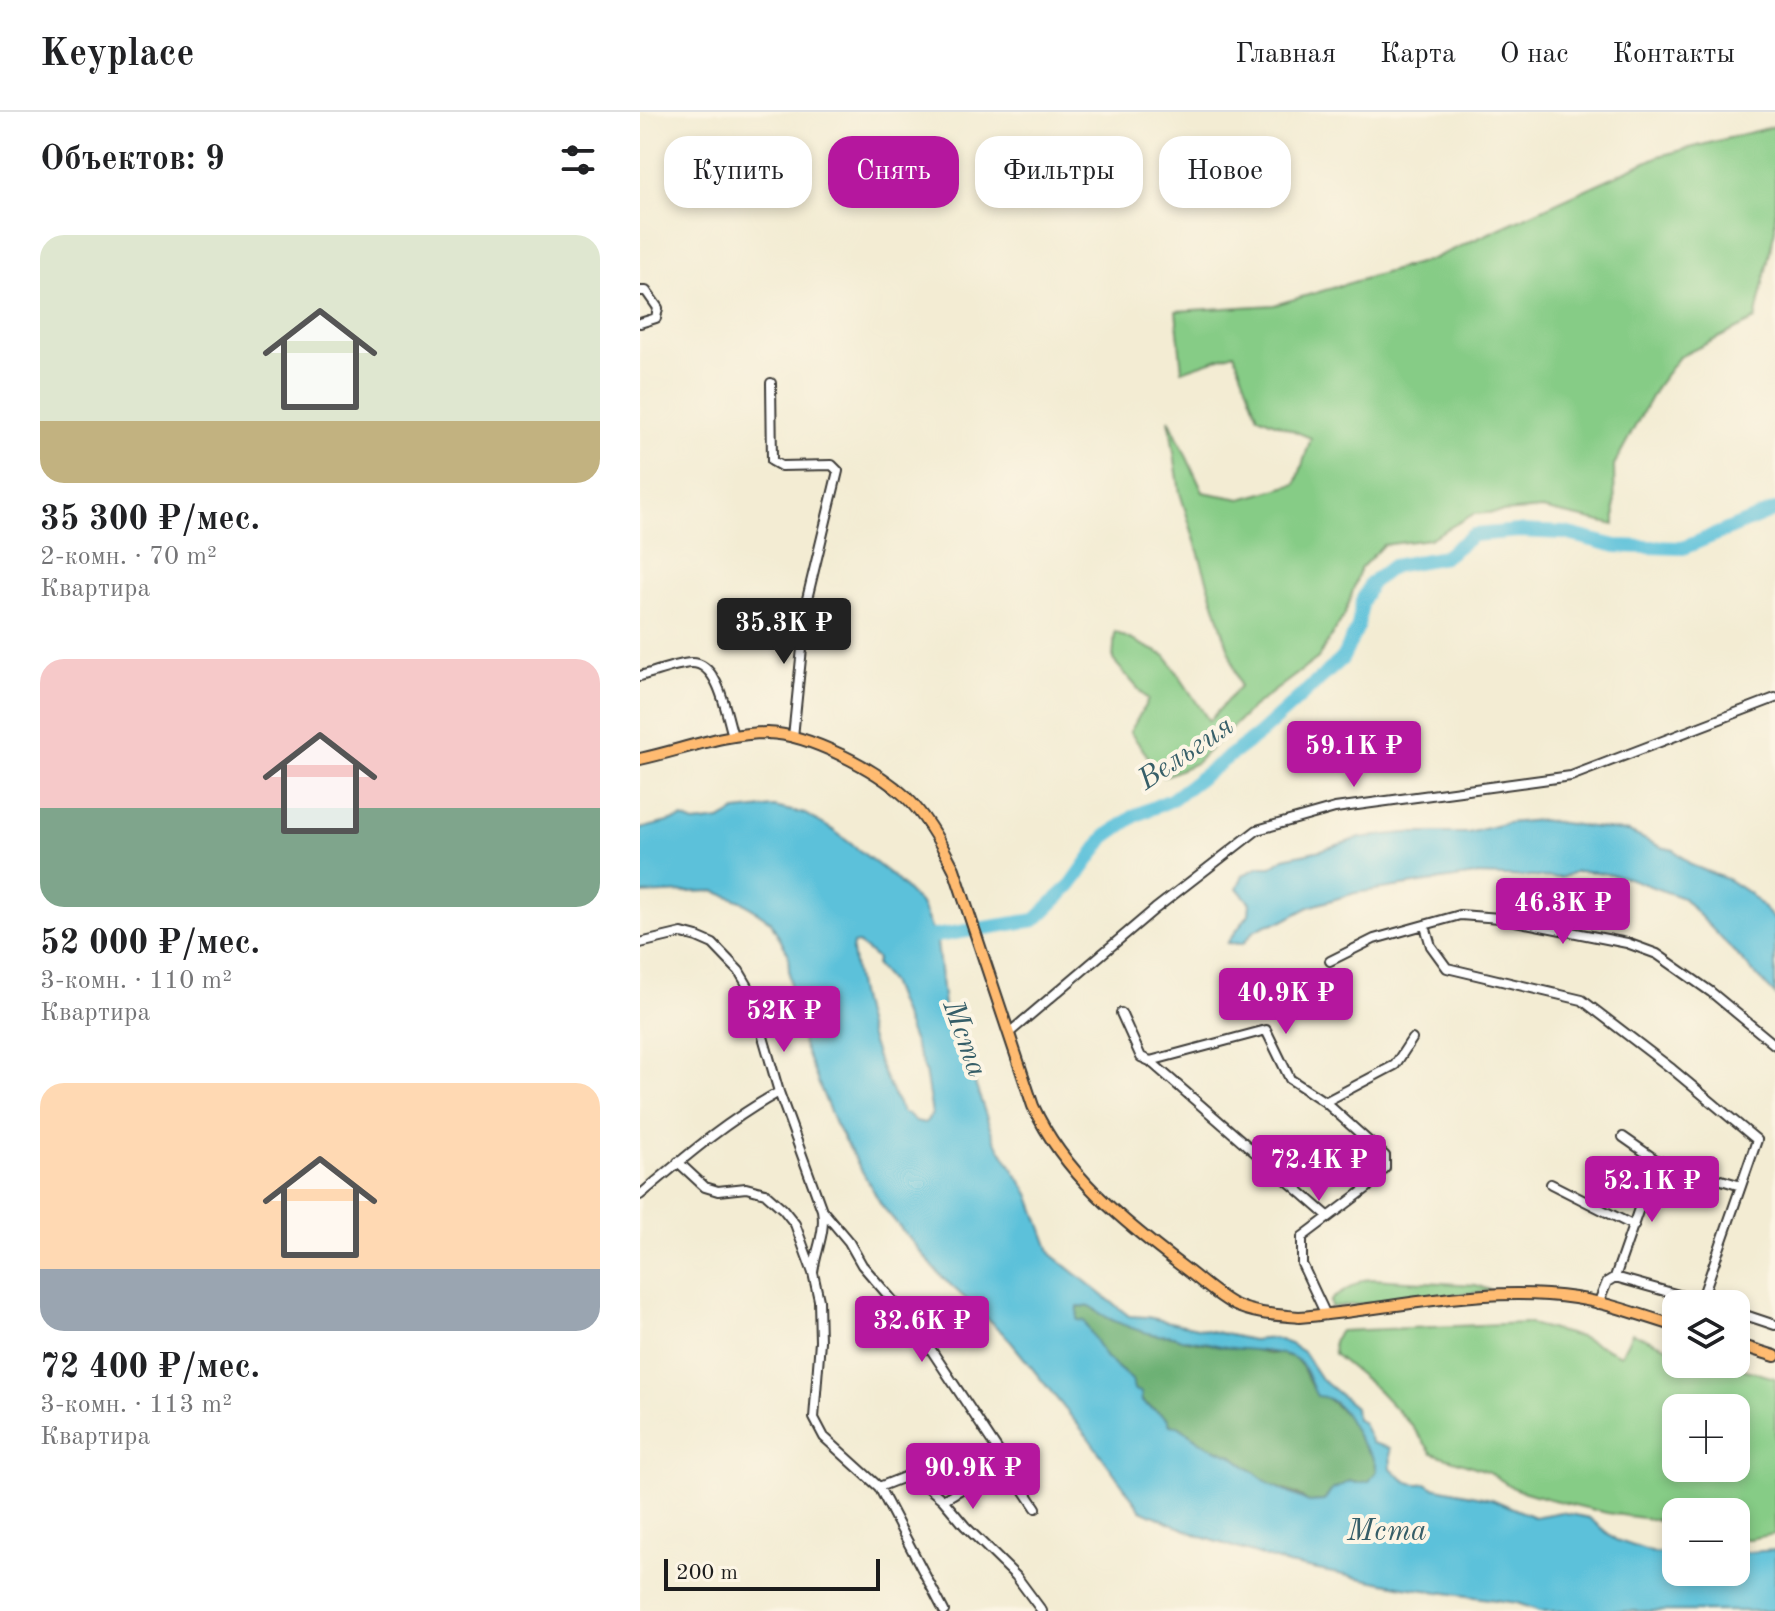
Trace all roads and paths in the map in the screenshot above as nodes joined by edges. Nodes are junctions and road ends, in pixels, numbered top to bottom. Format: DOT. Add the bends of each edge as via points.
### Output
graph roads {
  1 [pos="640,291"];
  2 [pos="640,323"];
  3 [pos="771,383"];
  4 [pos="640,676"];
  5 [pos="1775,698"];
  6 [pos="733,736"];
  7 [pos="793,737"];
  8 [pos="640,759"];
  9 [pos="1425,926"];
  10 [pos="640,943"];
  11 [pos="1330,961"];
  12 [pos="1121,1013"];
  13 [pos="1009,1033"];
  14 [pos="1412,1039"];
  15 [pos="1775,1045"];
  16 [pos="1150,1061"];
  17 [pos="779,1092"];
  18 [pos="1325,1102"];
  19 [pos="1623,1137"];
  20 [pos="1656,1160"];
  21 [pos="678,1162"];
  22 [pos="1551,1184"];
  23 [pos="1741,1186"];
  24 [pos="641,1191"];
  25 [pos="822,1210"];
  26 [pos="1328,1216"];
  27 [pos="1634,1226"];
  28 [pos="813,1273"];
  29 [pos="1615,1277"];
  30 [pos="1662,1290"];
  31 [pos="1705,1290"];
  32 [pos="1598,1304"];
  33 [pos="1331,1315"];
  34 [pos="1750,1317"];
  35 [pos="1662,1322"];
  36 [pos="1775,1325"];
  37 [pos="1750,1348"];
  38 [pos="1775,1356"];
  39 [pos="1007,1462"];
  40 [pos="879,1487"];
  41 [pos="943,1500"];
  42 [pos="1036,1508"];
  43 [pos="944,1611"];
  44 [pos="1042,1611"];
  1 -- 2 [label="street" via="646,291 658,308 656,318"];
  3 -- 7 [label="street" via="772,461 781,466 832,465 838,471 807,599"];
  4 -- 6 [label="street" via="690,663 703,665 713,674"];
  5 -- 13 [label="street" via="1571,776 1335,808 1257,830"];
  6 -- 7 [label="main road"];
  6 -- 8 [label="main road"];
  7 -- 13 [label="main road" via="869,771 906,798 945,851"];
  9 -- 11 [label="street" via="1374,939"];
  9 -- 15 [label="street" via="1460,915 1500,918 1627,943 1657,954"];
  9 -- 23 [label="street" via="1447,968 1582,1000 1672,1069 1757,1140"];
  10 -- 17 [label="street" via="682,933 713,944 727,957 749,988"];
  12 -- 16 [label="street" via="1141,1057"];
  13 -- 33 [label="main road" via="1043,1129 1078,1175 1131,1226 1235,1305 1274,1315"];
  14 -- 18 [label="street" via="1395,1065"];
  16 -- 18 [label="street" via="1266,1030 1290,1079"];
  16 -- 26 [label="street"];
  17 -- 21 [label="street"];
  17 -- 25 [label="street"];
  18 -- 26 [label="street" via="1385,1156 1385,1168 1367,1188"];
  19 -- 20 [label="street"];
  20 -- 23 [label="street"];
  20 -- 27 [label="street"];
  21 -- 24 [label="street"];
  21 -- 28 [label="street" via="705,1187 765,1193 795,1224"];
  22 -- 27 [label="street"];
  23 -- 31 [label="street"];
  25 -- 28 [label="street" via="825,1227"];
  25 -- 39 [label="street" via="918,1330"];
  26 -- 33 [label="street" via="1302,1237 1301,1251 1302,1264"];
  27 -- 29 [label="street"];
  28 -- 40 [label="street" via="820,1341 814,1418 824,1437"];
  29 -- 30 [label="street"];
  29 -- 32 [label="street" via="1607,1282"];
  32 -- 33 [label="main road" via="1552,1295 1492,1294"];
  32 -- 35 [label="main road"];
  34 -- 36 [label="street"];
  37 -- 38 [label="main road"];
  39 -- 41 [label="street"];
  39 -- 42 [label="street"];
  40 -- 41 [label="street" via="907,1476 917,1478"];
  40 -- 43 [label="street"];
  41 -- 44 [label="street"];
}
